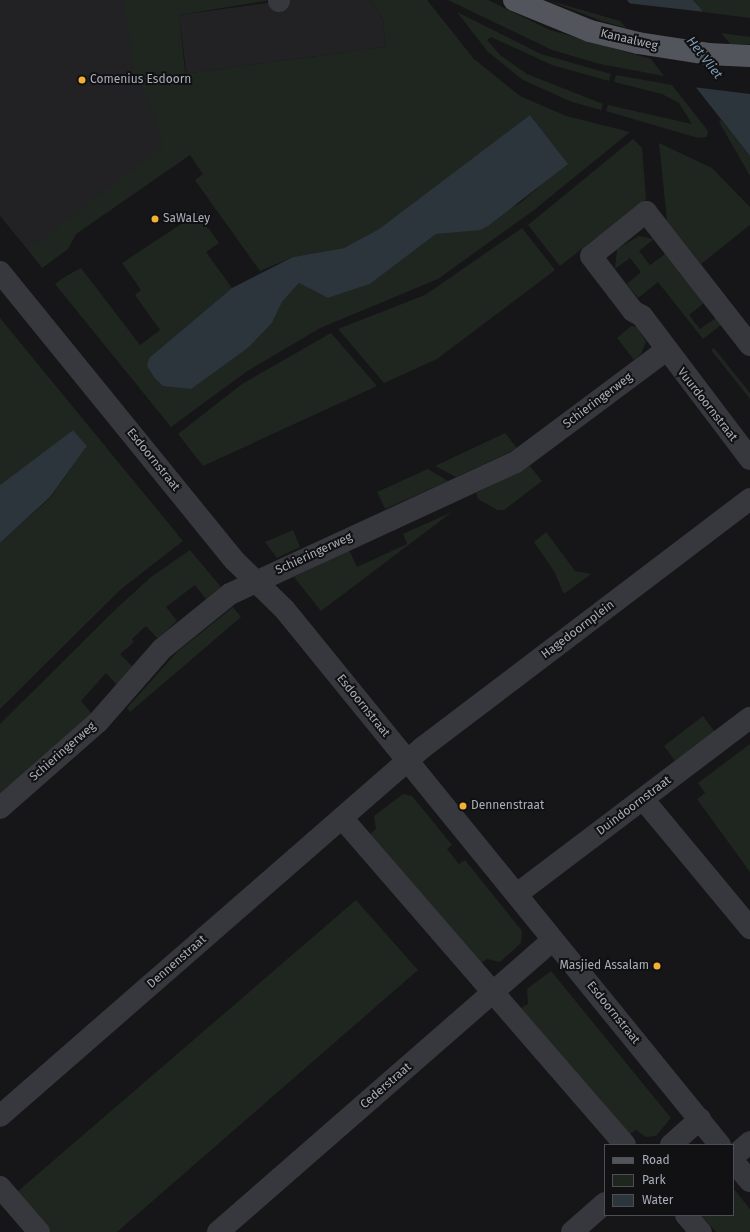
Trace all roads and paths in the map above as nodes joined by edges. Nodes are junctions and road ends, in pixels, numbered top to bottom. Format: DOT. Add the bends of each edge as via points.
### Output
graph roads {
  1 [pos="514,0"];
  2 [pos="745,56"];
  3 [pos="0,272"];
  4 [pos="7,294"];
  5 [pos="750,345"];
  6 [pos="665,351"];
  7 [pos="750,459"];
  8 [pos="750,499"];
  9 [pos="257,580"];
  10 [pos="750,718"];
  11 [pos="408,761"];
  12 [pos="643,799"];
  13 [pos="0,808"];
  14 [pos="342,818"];
  15 [pos="517,894"];
  16 [pos="750,928"];
  17 [pos="553,940"];
  18 [pos="492,993"];
  19 [pos="0,1116"];
  20 [pos="700,1120"];
  21 [pos="750,1142"];
  22 [pos="624,1144"];
  23 [pos="672,1144"];
  24 [pos="719,1144"];
  25 [pos="734,1156"];
  26 [pos="734,1161"];
  27 [pos="750,1181"];
  28 [pos="0,1187"];
  29 [pos="604,1204"];
  30 [pos="687,1216"];
  31 [pos="39,1232"];
  32 [pos="218,1232"];
  33 [pos="572,1232"];
  34 [pos="701,1232"];
  1 -- 2 [label="main road, Kanaalweg" via="590,31 638,43"];
  3 -- 4 [label="street, Esdoornstraat"];
  4 -- 9 [label="street, Esdoornstraat" via="235,561"];
  5 -- 6 [label="street, Vuurdoornstraat" via="646,212 591,256 633,311 642,316"];
  6 -- 7 [label="street, Vuurdoornstraat"];
  6 -- 9 [label="street, Schieringerweg" via="516,462"];
  8 -- 11 [label="street, Hagedoornplein"];
  9 -- 11 [label="street, Esdoornstraat"];
  9 -- 13 [label="street, Schieringerweg" via="230,594 180,633 98,722"];
  10 -- 12 [label="street, Duindoornstraat"];
  11 -- 14 [label="street, Dennenstraat"];
  11 -- 15 [label="street, Esdoornstraat"];
  12 -- 15 [label="street, Duindoornstraat"];
  12 -- 16 [label="street"];
  14 -- 18 [label="street"];
  14 -- 19 [label="street, Dennenstraat"];
  15 -- 17 [label="street, Esdoornstraat"];
  17 -- 18 [label="street, Cederstraat"];
  17 -- 20 [label="street, Esdoornstraat"];
  18 -- 22 [label="street"];
  18 -- 32 [label="street, Cederstraat"];
  20 -- 23 [label="street"];
  20 -- 24 [label="street, Esdoornstraat"];
  21 -- 25 [label="street"];
  26 -- 27 [label="street"];
  28 -- 31 [label="street"];
  29 -- 33 [label="street"];
  30 -- 34 [label="street"];
}
